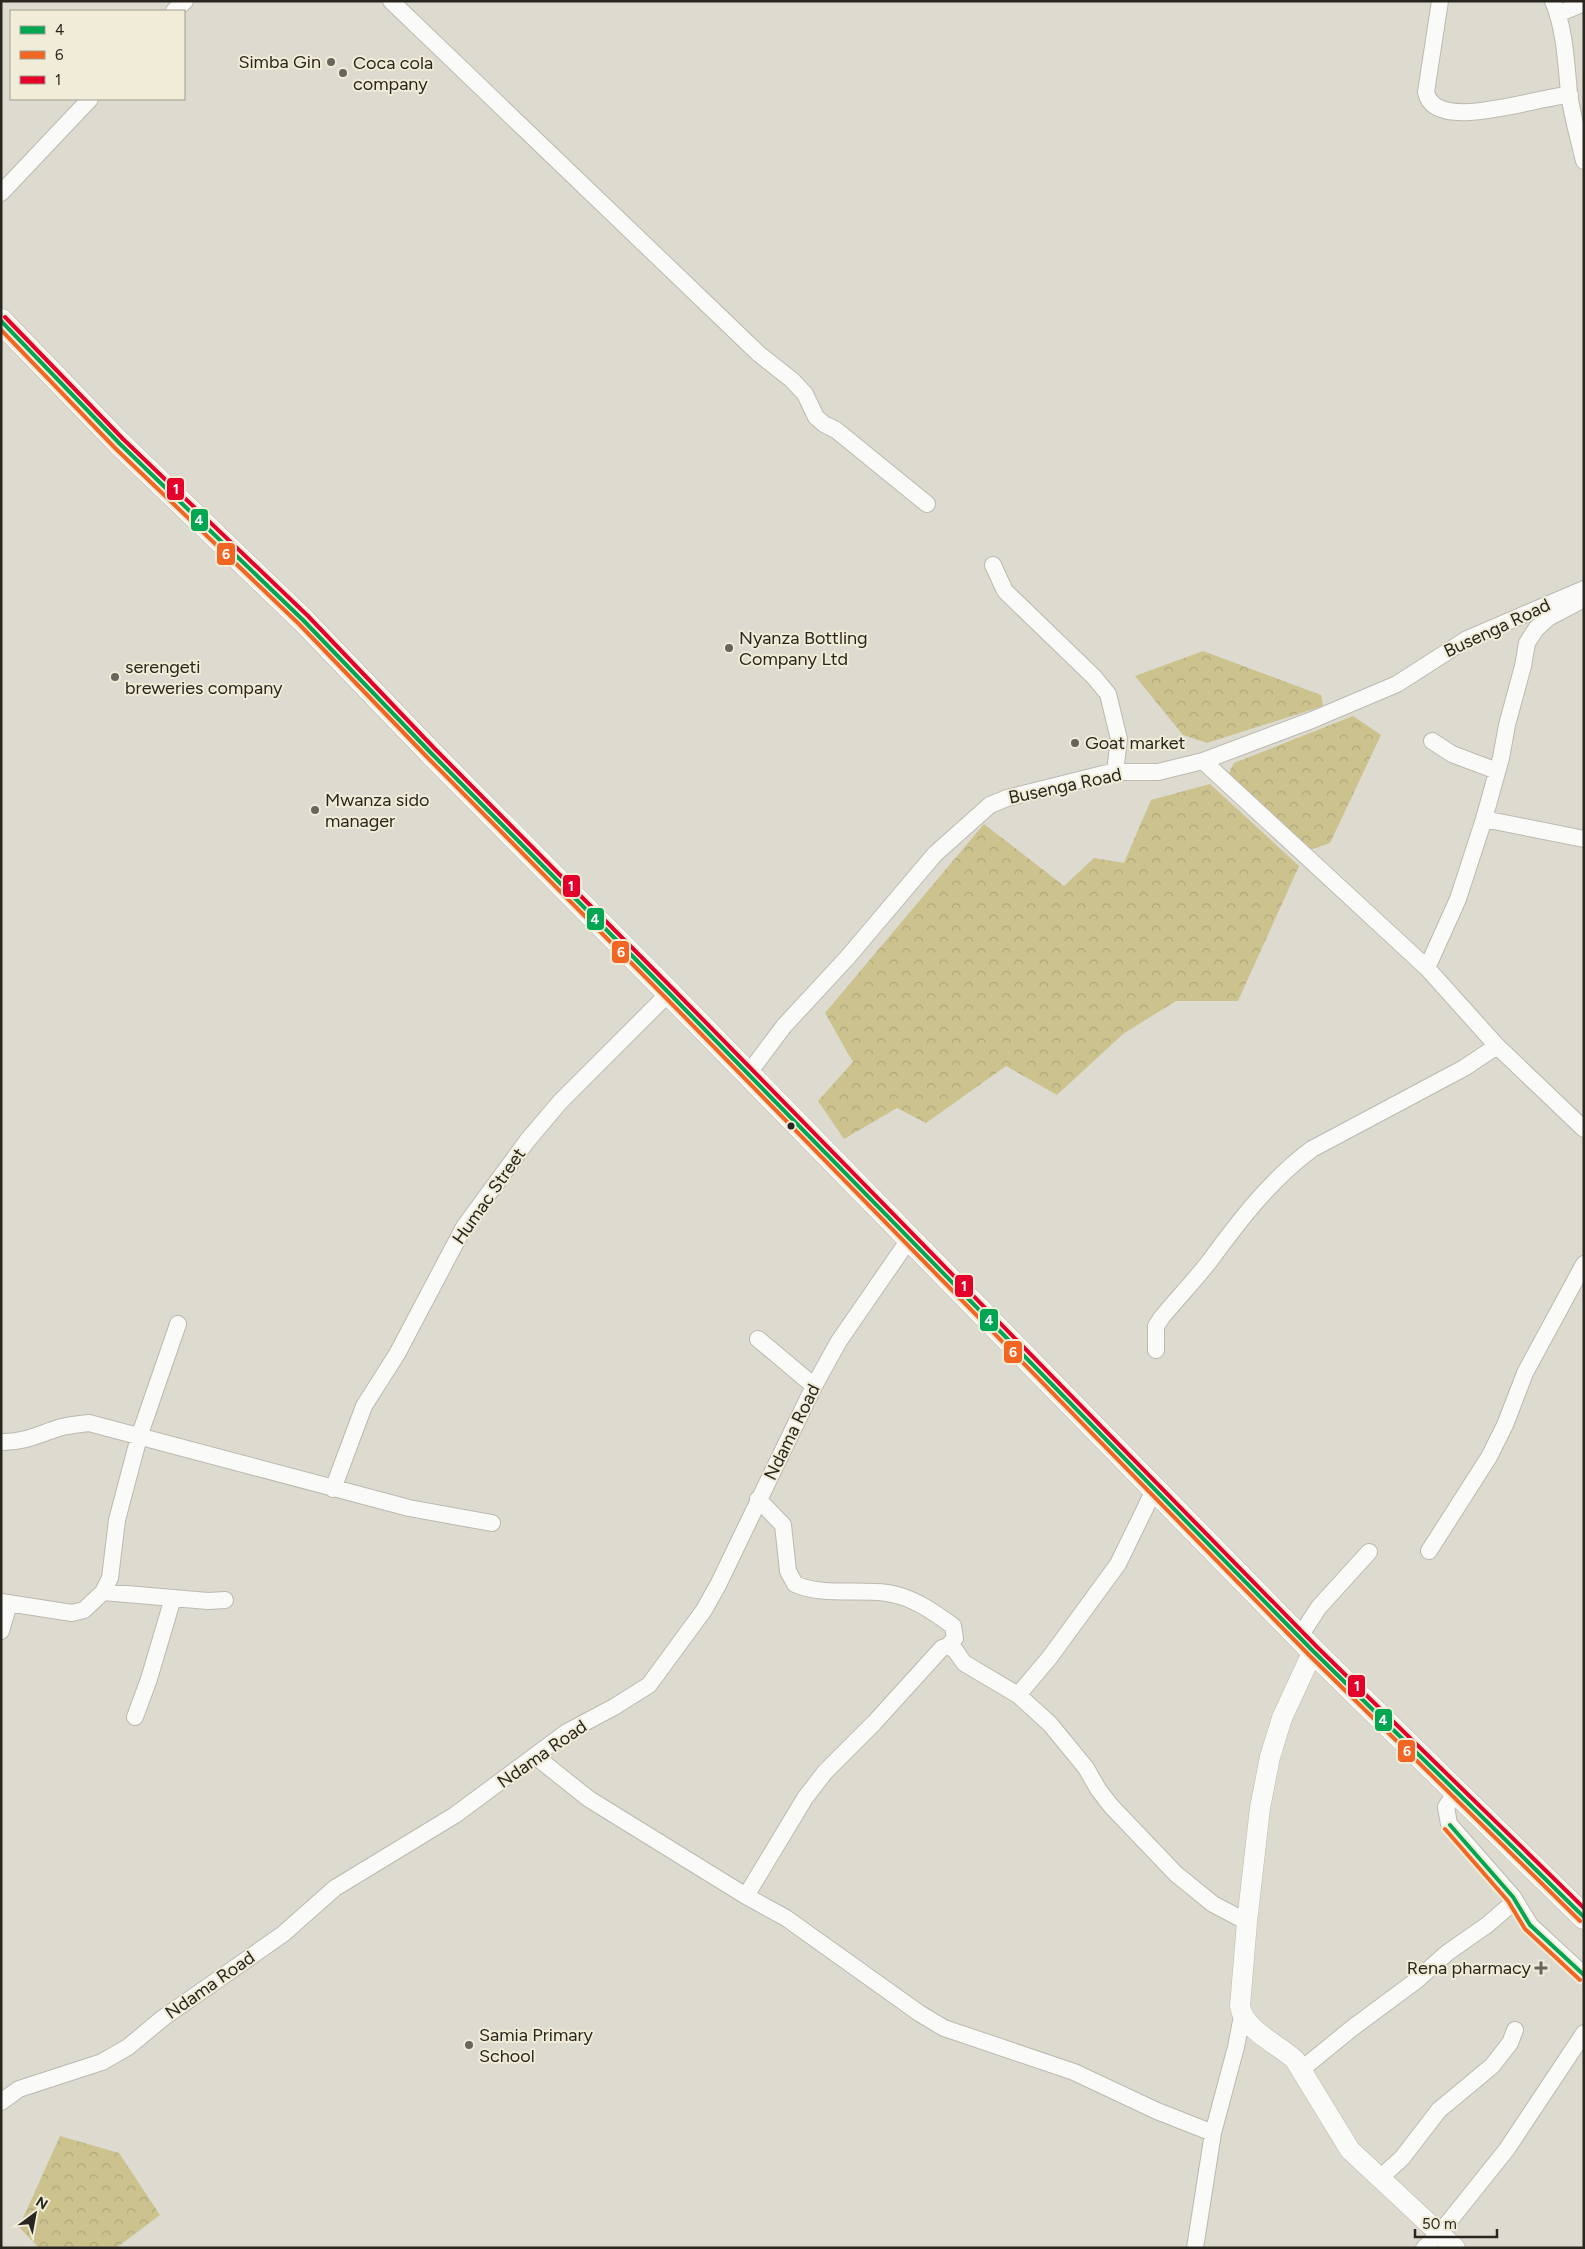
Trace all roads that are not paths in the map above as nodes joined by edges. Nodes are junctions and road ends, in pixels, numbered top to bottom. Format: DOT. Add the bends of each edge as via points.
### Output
graph roads {
  1 [pos="185,1"];
  2 [pos="391,1"];
  3 [pos="1440,1"];
  4 [pos="1584,3"];
  5 [pos="1555,8"];
  6 [pos="175,10"];
  7 [pos="1570,95"];
  8 [pos="89,100"];
  9 [pos="1584,161"];
  10 [pos="1,193"];
  11 [pos="1,321"];
  12 [pos="927,504"];
  13 [pos="993,565"];
  14 [pos="1584,589"];
  15 [pos="1584,599"];
  16 [pos="1432,741"];
  17 [pos="1203,761"];
  18 [pos="1497,770"];
  19 [pos="1115,772"];
  20 [pos="1484,820"];
  21 [pos="1584,839"];
  22 [pos="1427,968"];
  23 [pos="669,993"];
  24 [pos="1497,1046"];
  25 [pos="748,1074"];
  26 [pos="1584,1129"];
  27 [pos="910,1238"];
  28 [pos="1584,1264"];
  29 [pos="178,1324"];
  30 [pos="758,1339"];
  31 [pos="1156,1350"];
  32 [pos="814,1386"];
  33 [pos="139,1437"];
  34 [pos="1,1442"];
  35 [pos="333,1488"];
  36 [pos="1155,1488"];
  37 [pos="758,1500"];
  38 [pos="492,1523"];
  39 [pos="1430,1550"];
  40 [pos="1369,1552"];
  41 [pos="103,1592"];
  42 [pos="173,1598"];
  43 [pos="225,1600"];
  44 [pos="5,1603"];
  45 [pos="1,1631"];
  46 [pos="1306,1643"];
  47 [pos="948,1646"];
  48 [pos="1018,1695"];
  49 [pos="135,1718"];
  50 [pos="535,1756"];
  51 [pos="1456,1792"];
  52 [pos="746,1896"];
  53 [pos="1515,1901"];
  54 [pos="1584,1917"];
  55 [pos="1247,1922"];
  56 [pos="1584,1975"];
  57 [pos="1242,2016"];
  58 [pos="1515,2030"];
  59 [pos="1584,2033"];
  60 [pos="1302,2069"];
  61 [pos="1,2102"];
  62 [pos="1213,2133"];
  63 [pos="1379,2179"];
  64 [pos="1439,2234"];
  65 [pos="1195,2248"];
  66 [pos="1424,2248"];
  67 [pos="1455,2248"];
  1 -- 6 [label="street"];
  2 -- 12 [label="street" via="760,354 792,380 805,394 816,417"];
  3 -- 7 [label="street" via="1426,92 1433,106 1442,111 1475,112"];
  4 -- 5 [label="street"];
  5 -- 7 [label="street" via="1567,59"];
  7 -- 9 [label="street"];
  8 -- 10 [label="street"];
  11 -- 23 [label="highway" via="119,443 300,616"];
  13 -- 19 [label="street" via="1005,591 1108,694 1120,739"];
  14 -- 17 [label="street, Busenga Road" via="1467,639 1397,684"];
  15 -- 18 [label="street" via="1548,618 1527,643"];
  16 -- 18 [label="street" via="1452,754"];
  17 -- 19 [label="street, Busenga Road" via="1158,772"];
  17 -- 22 [label="street"];
  18 -- 20 [label="street"];
  19 -- 25 [label="street, Busenga Road" via="990,805 935,854 784,1026"];
  20 -- 21 [label="street"];
  20 -- 22 [label="street" via="1458,899"];
  22 -- 24 [label="street"];
  23 -- 25 [label="highway"];
  23 -- 35 [label="street, Humac Street" via="560,1102 464,1227 397,1354 364,1406"];
  24 -- 26 [label="street"];
  24 -- 31 [label="street" via="1464,1068 1312,1149 1291,1164 1230,1232 1162,1317 1156,1326"];
  25 -- 27 [label="highway"];
  27 -- 32 [label="street, Ndama Road" via="840,1341"];
  27 -- 36 [label="highway"];
  28 -- 39 [label="street" via="1525,1373 1489,1457"];
  29 -- 33 [label="street"];
  30 -- 32 [label="street"];
  32 -- 37 [label="street, Ndama Road"];
  33 -- 34 [label="street" via="89,1423 61,1428 35,1438"];
  33 -- 35 [label="street"];
  33 -- 41 [label="street" via="117,1520 110,1578"];
  35 -- 38 [label="street" via="409,1508"];
  36 -- 46 [label="highway"];
  36 -- 48 [label="street" via="1118,1564 1061,1643"];
  37 -- 47 [label="street" via="783,1525 788,1571 795,1584 809,1589 887,1593 910,1600 953,1626 955,1638"];
  37 -- 50 [label="street, Ndama Road" via="704,1610 657,1677 631,1697 567,1732"];
  40 -- 46 [label="street" via="1320,1608"];
  41 -- 42 [label="street"];
  41 -- 44 [label="street" via="84,1610 72,1613"];
  42 -- 43 [label="street"];
  42 -- 49 [label="street"];
  44 -- 45 [label="street"];
  46 -- 51 [label="highway"];
  46 -- 55 [label="main road" via="1270,1757 1260,1808"];
  47 -- 48 [label="street" via="964,1663"];
  47 -- 52 [label="street" via="942,1648 825,1772 805,1798"];
  48 -- 55 [label="street" via="1050,1724 1086,1768 1111,1806 1176,1874 1213,1904"];
  50 -- 52 [label="street" via="589,1800"];
  50 -- 61 [label="street, Ndama Road" via="455,1816 335,1888 283,1934 163,2018 128,2047 102,2062 19,2089"];
  51 -- 53 [label="street" via="1446,1807 1449,1824"];
  51 -- 54 [label="highway"];
  52 -- 62 [label="street" via="786,1918 944,2028 1074,2072"];
  53 -- 56 [label="street" via="1530,1925"];
  53 -- 60 [label="street"];
  55 -- 57 [label="main road" via="1240,2006"];
  57 -- 60 [label="main road"];
  57 -- 62 [label="street"];
  58 -- 63 [label="street" via="1510,2043 1492,2066 1439,2110 1402,2158"];
  59 -- 64 [label="street" via="1507,2149"];
  60 -- 63 [label="main road" via="1350,2150"];
  62 -- 65 [label="street"];
  63 -- 64 [label="main road"];
  64 -- 66 [label="street"];
  64 -- 67 [label="main road"];
}
